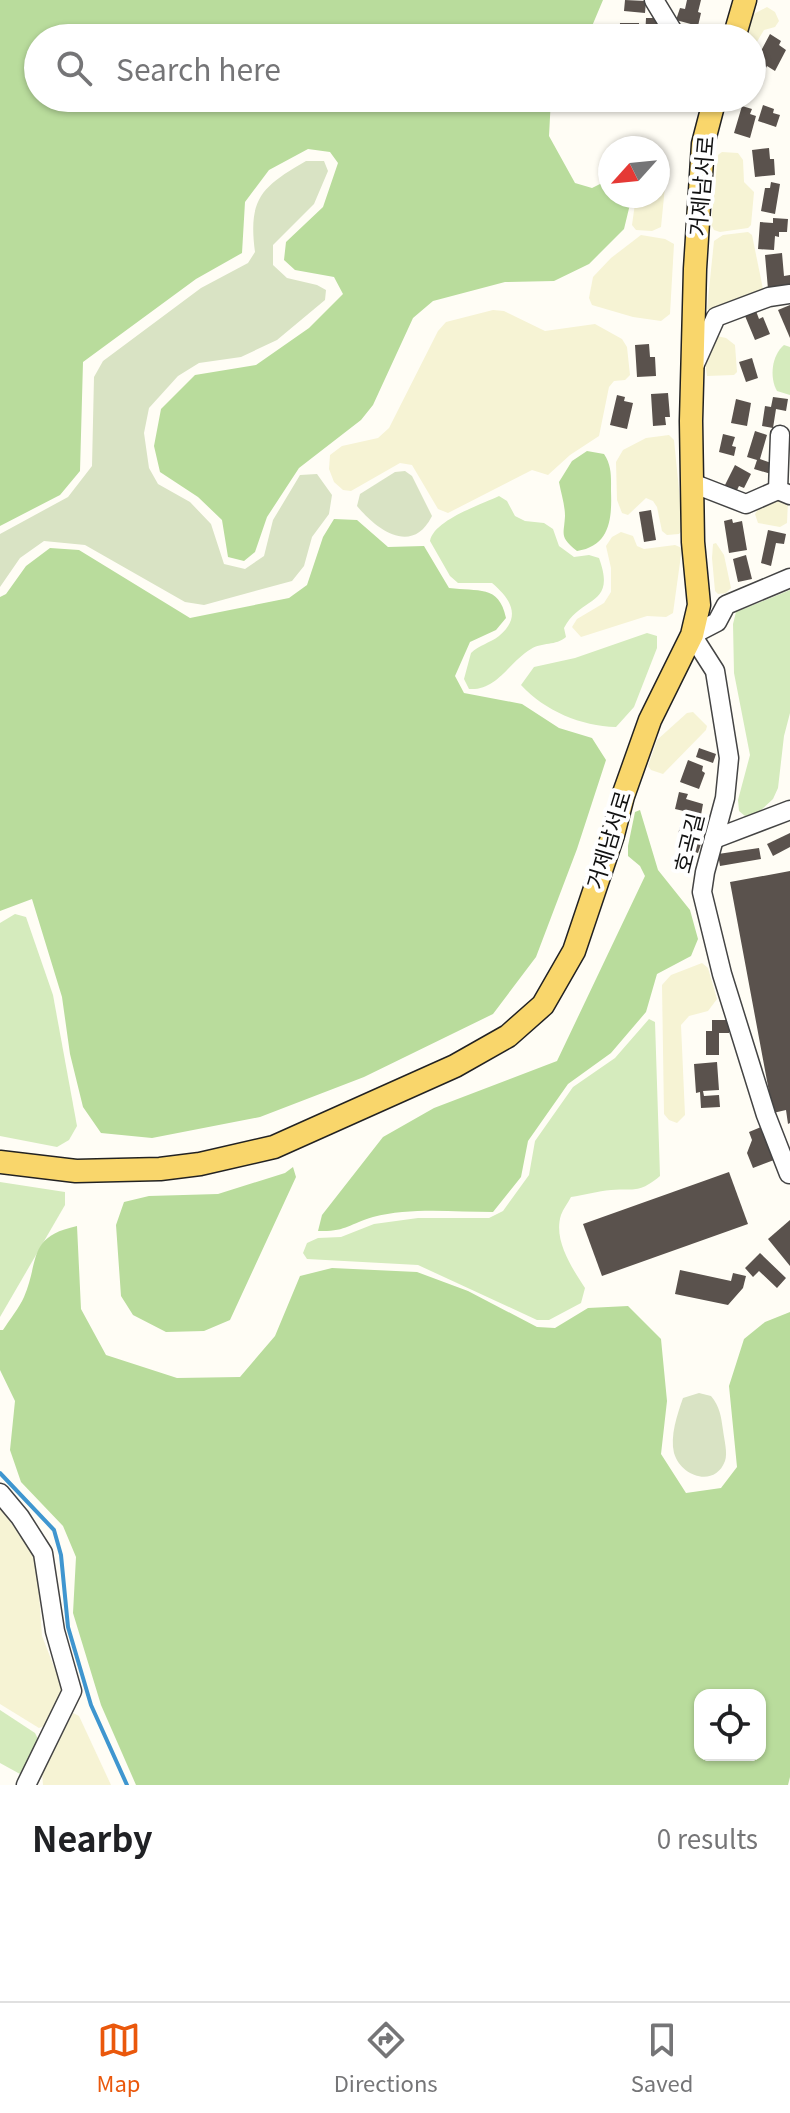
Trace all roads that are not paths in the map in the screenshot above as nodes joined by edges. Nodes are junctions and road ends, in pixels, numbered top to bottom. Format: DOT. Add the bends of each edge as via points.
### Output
graph roads {
  1 [pos="654,0"];
  2 [pos="745,0"];
  3 [pos="669,24"];
  4 [pos="738,24"];
  5 [pos="711,112"];
  6 [pos="790,294"];
  7 [pos="692,370"];
  8 [pos="780,435"];
  9 [pos="692,483"];
  10 [pos="784,492"];
  11 [pos="790,578"];
  12 [pos="692,635"];
  13 [pos="790,810"];
  14 [pos="714,839"];
  15 [pos="0,1162"];
  16 [pos="789,1174"];
  17 [pos="0,1493"];
  18 [pos="32,1781"];
  1 -- 3 [label="street"];
  2 -- 4 [label="main road"];
  5 -- 7 [label="main road, 거제남서로" via="703,144"];
  6 -- 7 [label="street" via="716,317"];
  7 -- 9 [label="main road, 거제남서로"];
  8 -- 10 [label="street"];
  9 -- 10 [label="street" via="746,504"];
  9 -- 12 [label="main road, 거제남서로" via="699,605"];
  11 -- 12 [label="street" via="726,605 717,622"];
  12 -- 14 [label="street, 호곡길" via="715,671 727,731 725,798"];
  12 -- 15 [label="main road, 거제남서로" via="647,729 574,951 543,1005 508,1036 302,1137 246,1155 160,1169 76,1171"];
  13 -- 14 [label="street"];
  14 -- 16 [label="street, 호곡길" via="702,892 722,974"];
  17 -- 18 [label="street" via="43,1553 55,1631 72,1691"];
}
